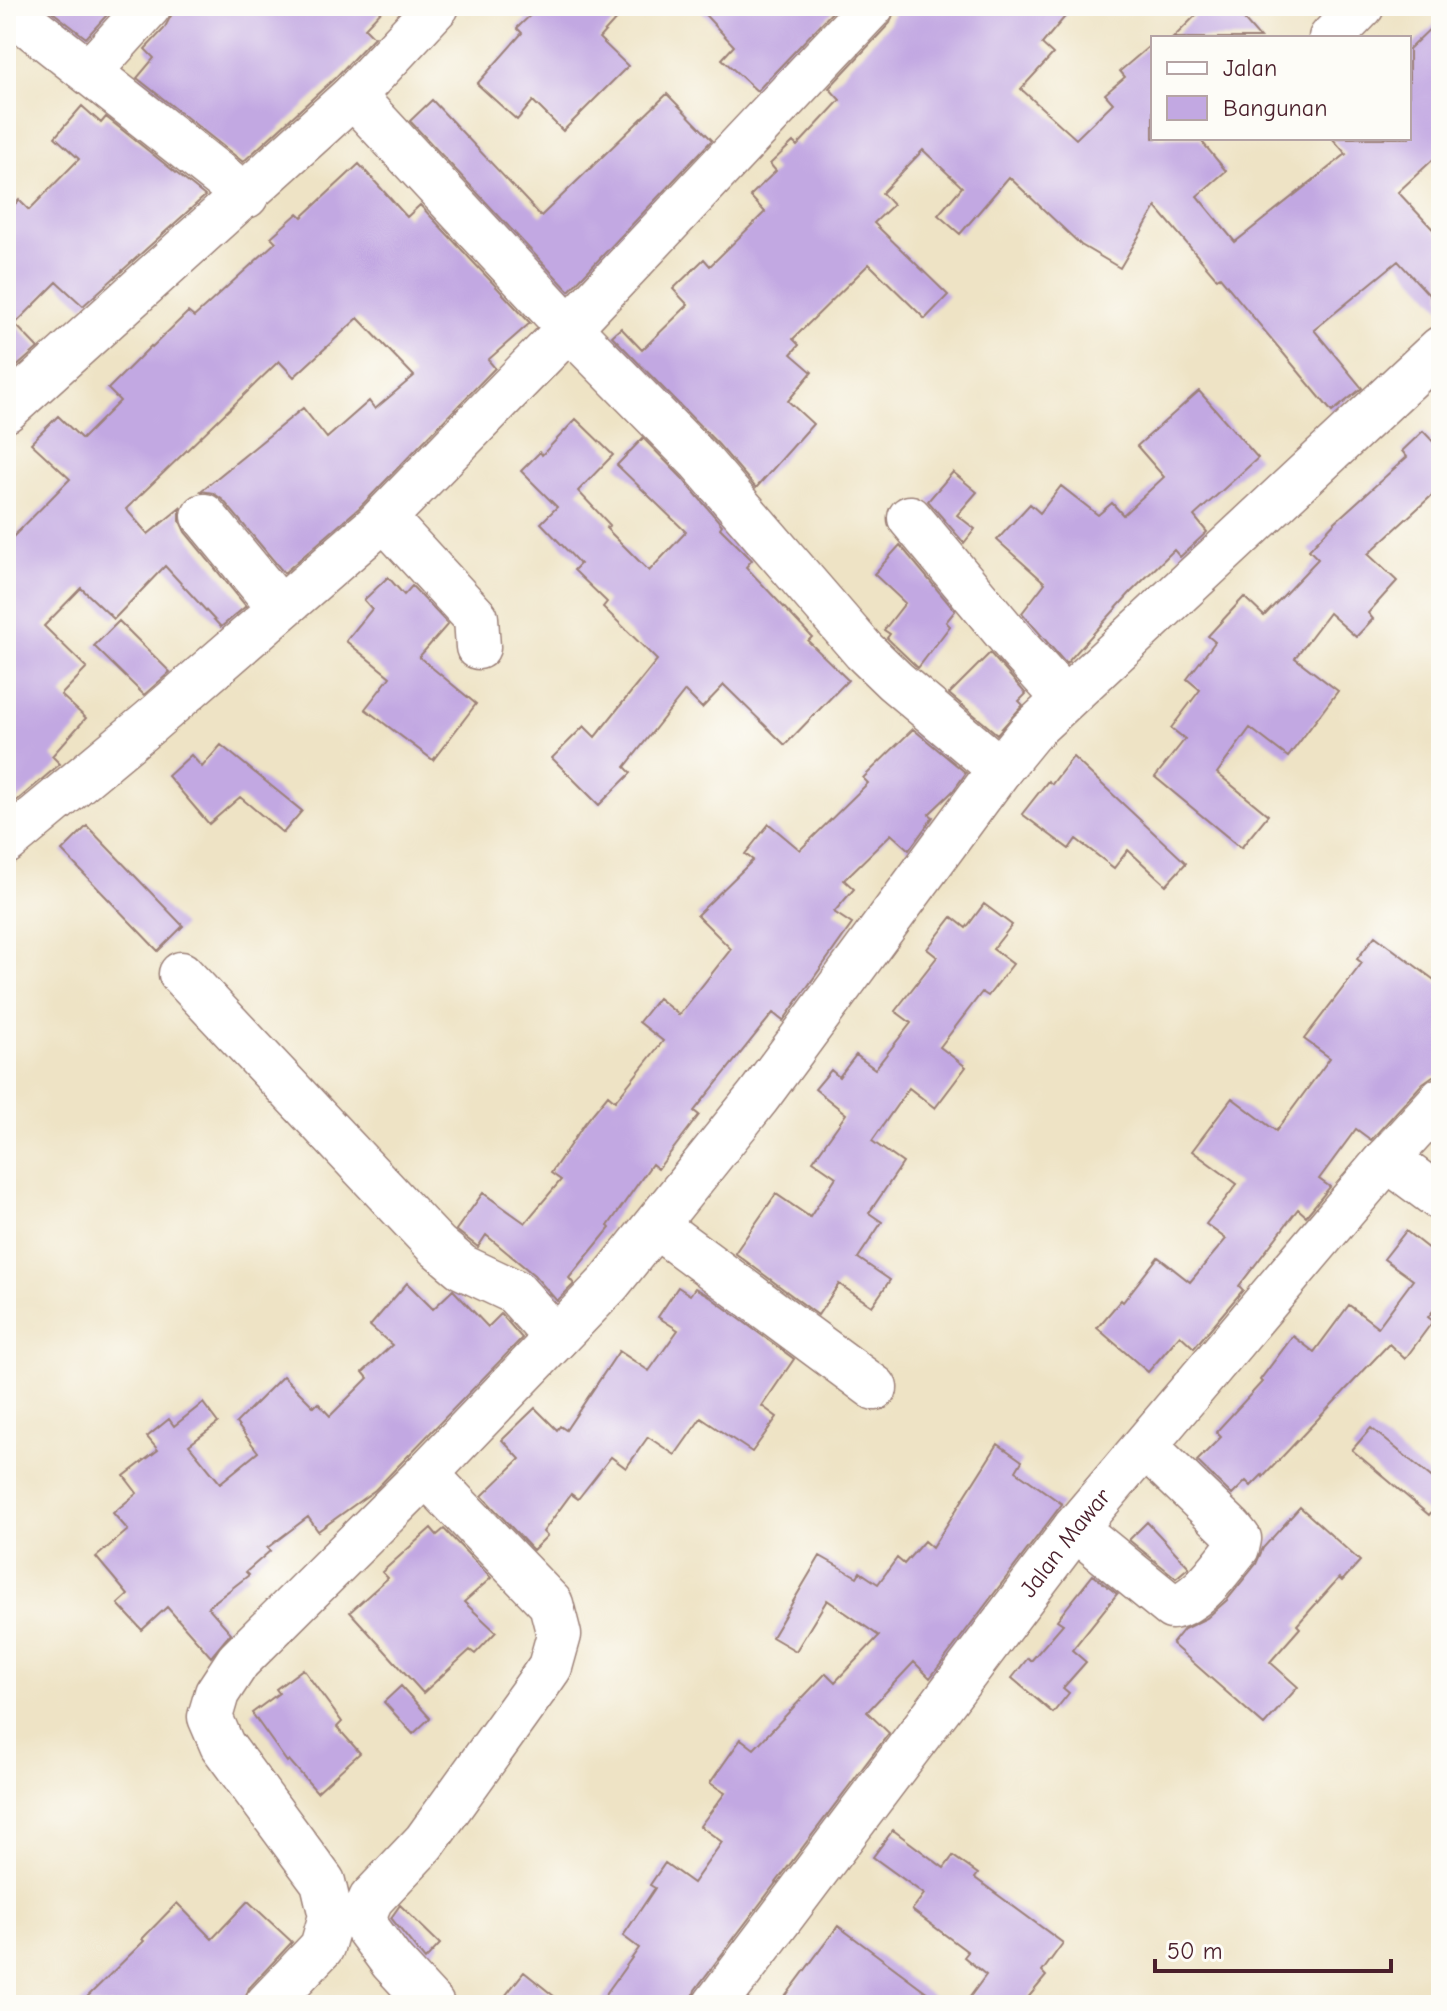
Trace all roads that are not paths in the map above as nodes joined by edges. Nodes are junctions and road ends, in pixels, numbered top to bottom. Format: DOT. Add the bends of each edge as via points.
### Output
graph roads {
  1 [pos="149,6"];
  2 [pos="872,6"];
  3 [pos="1362,6"];
  4 [pos="6,7"];
  5 [pos="425,10"];
  6 [pos="1333,36"];
  7 [pos="90,71"];
  8 [pos="353,96"];
  9 [pos="246,196"];
  10 [pos="569,328"];
  11 [pos="1441,348"];
  12 [pos="6,410"];
  13 [pos="204,516"];
  14 [pos="384,518"];
  15 [pos="910,518"];
  16 [pos="280,608"];
  17 [pos="478,647"];
  18 [pos="1064,698"];
  19 [pos="1000,769"];
  20 [pos="6,842"];
  21 [pos="181,974"];
  22 [pos="1441,1100"];
  23 [pos="1387,1159"];
  24 [pos="1441,1199"];
  25 [pos="656,1226"];
  26 [pos="556,1338"];
  27 [pos="875,1388"];
  28 [pos="1145,1446"];
  29 [pos="426,1474"];
  30 [pos="1075,1528"];
  31 [pos="267,2005"];
  32 [pos="432,2005"];
  33 [pos="715,2005"];
  1 -- 7 [label="street"];
  2 -- 10 [label="street"];
  3 -- 6 [label="street"];
  4 -- 7 [label="street"];
  5 -- 8 [label="street"];
  7 -- 9 [label="street"];
  8 -- 9 [label="street"];
  8 -- 10 [label="street"];
  9 -- 12 [label="street"];
  10 -- 14 [label="street"];
  10 -- 19 [label="street" via="700,461 864,651"];
  11 -- 18 [label="street"];
  13 -- 16 [label="street"];
  14 -- 16 [label="street"];
  14 -- 17 [label="street" via="476,618"];
  15 -- 18 [label="street"];
  16 -- 20 [label="street"];
  18 -- 19 [label="street"];
  19 -- 25 [label="street"];
  21 -- 26 [label="street" via="437,1246 462,1267 515,1292"];
  22 -- 23 [label="street, Jalan Mawar"];
  23 -- 24 [label="street"];
  23 -- 28 [label="street, Jalan Mawar"];
  25 -- 26 [label="street"];
  25 -- 27 [label="street"];
  26 -- 29 [label="street"];
  28 -- 30 [label="street, Jalan Mawar"];
  28 -- 30 [label="street" via="1231,1529 1239,1539 1237,1548 1192,1597 1172,1607"];
  29 -- 31 [label="street" via="238,1661 217,1693 210,1717 222,1745 323,1882 331,1916 322,1947"];
  29 -- 32 [label="street" via="551,1604 559,1635 550,1667 534,1690 425,1842 371,1899 365,1913 367,1928"];
  30 -- 33 [label="street, Jalan Mawar"];
}
